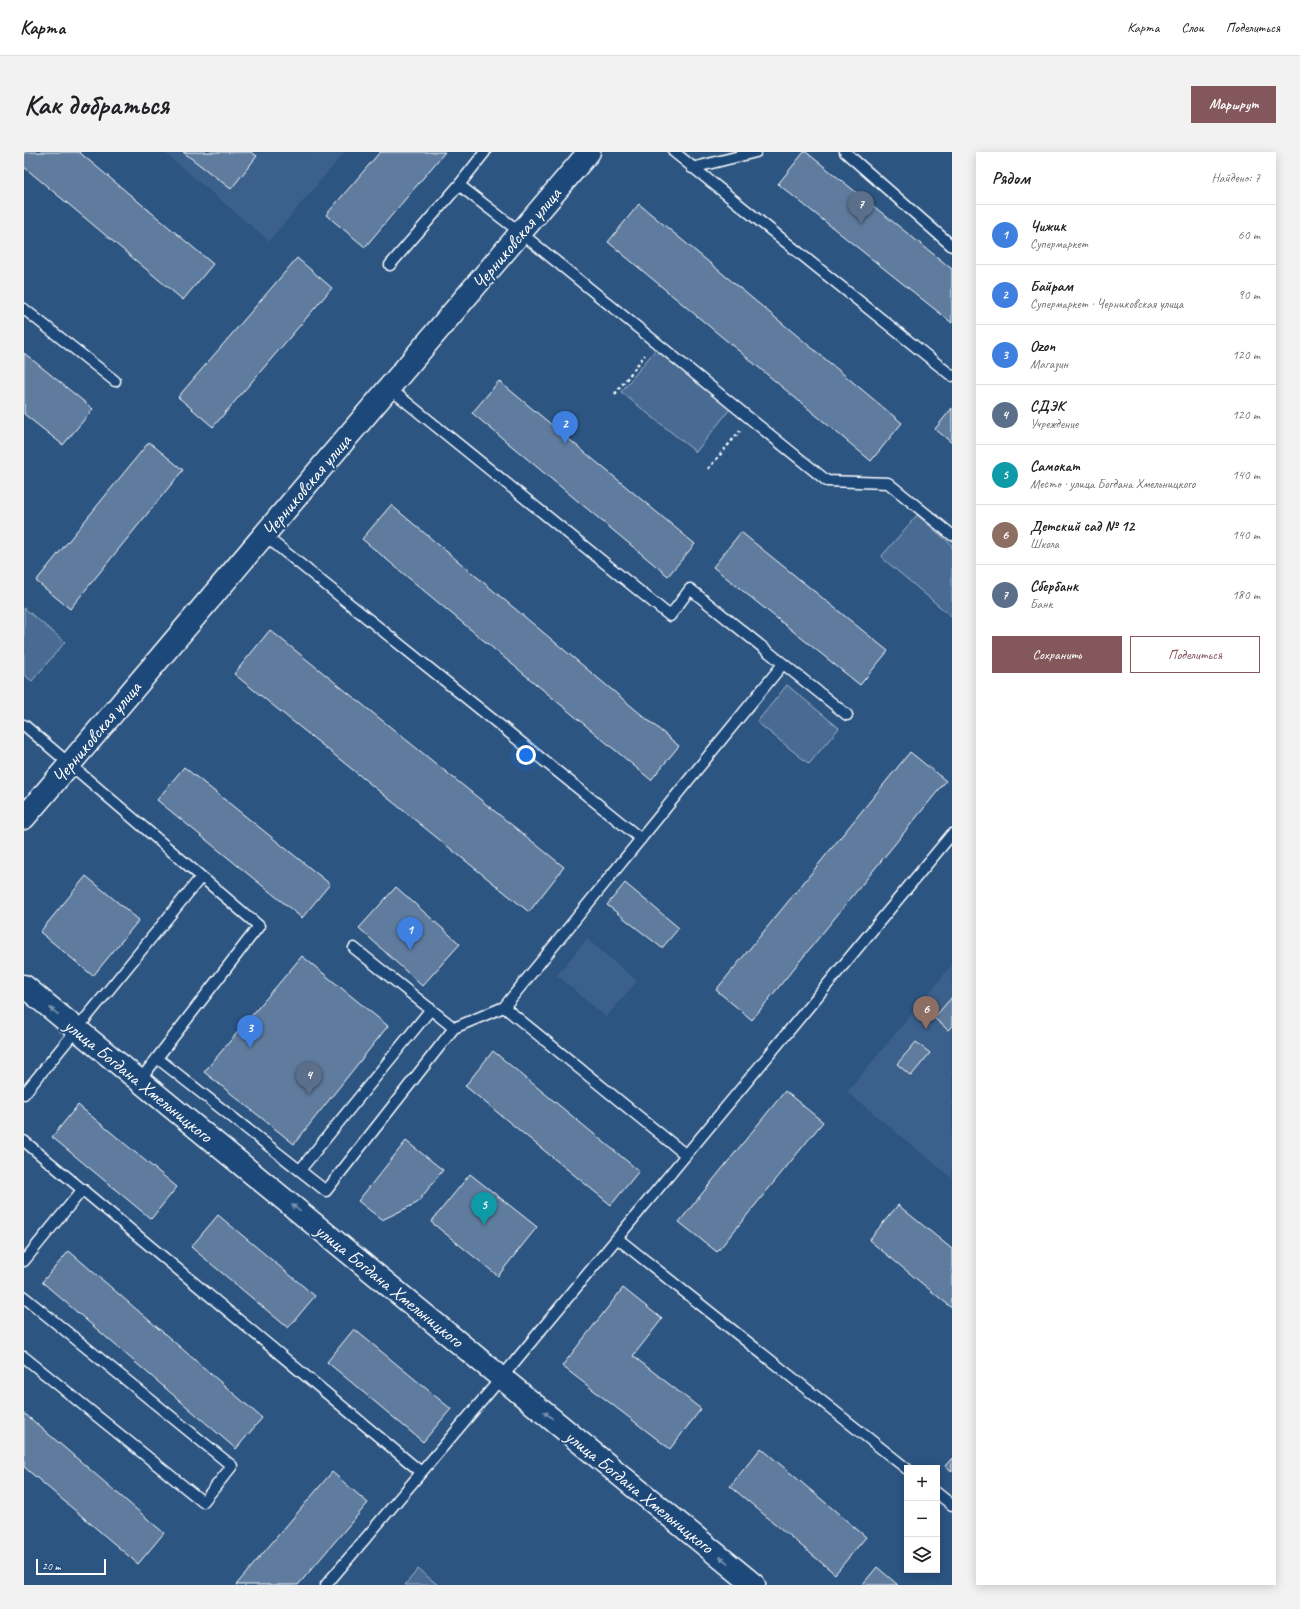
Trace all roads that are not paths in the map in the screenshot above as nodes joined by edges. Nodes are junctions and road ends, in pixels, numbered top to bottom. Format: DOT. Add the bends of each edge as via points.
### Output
graph roads {
  1 [pos="485,152"];
  2 [pos="589,152"];
  3 [pos="674,152"];
  4 [pos="756,152"];
  5 [pos="845,152"];
  6 [pos="692,168"];
  7 [pos="459,186"];
  8 [pos="521,233"];
  9 [pos="952,246"];
  10 [pos="390,265"];
  11 [pos="24,309"];
  12 [pos="952,376"];
  13 [pos="116,381"];
  14 [pos="389,388"];
  15 [pos="264,535"];
  16 [pos="952,535"];
  17 [pos="783,664"];
  18 [pos="847,715"];
  19 [pos="24,725"];
  20 [pos="69,763"];
  21 [pos="24,818"];
  22 [pos="952,834"];
  23 [pos="641,839"];
  24 [pos="201,877"];
  25 [pos="354,948"];
  26 [pos="24,986"];
  27 [pos="504,1008"];
  28 [pos="431,1009"];
  29 [pos="454,1028"];
  30 [pos="77,1030"];
  31 [pos="158,1058"];
  32 [pos="140,1080"];
  33 [pos="24,1094"];
  34 [pos="24,1141"];
  35 [pos="686,1155"];
  36 [pos="300,1170"];
  37 [pos="83,1189"];
  38 [pos="617,1238"];
  39 [pos="24,1261"];
  40 [pos="24,1298"];
  41 [pos="24,1357"];
  42 [pos="502,1377"];
  43 [pos="904,1467"];
  44 [pos="421,1472"];
  45 [pos="940,1495"];
  46 [pos="952,1505"];
  47 [pos="326,1585"];
  48 [pos="754,1585"];
  1 -- 7 [label="lane"];
  2 -- 8 [label="main road, Черниковская улица"];
  3 -- 6 [label="lane"];
  4 -- 6 [label="lane"];
  5 -- 9 [label="lane"];
  6 -- 12 [label="lane"];
  7 -- 8 [label="lane"];
  7 -- 10 [label="lane"];
  8 -- 14 [label="main road, Черниковская улица"];
  8 -- 16 [label="lane" via="827,480 888,483"];
  11 -- 13 [label="lane"];
  14 -- 15 [label="main road, Черниковская улица"];
  14 -- 17 [label="lane" via="670,616 690,589"];
  15 -- 20 [label="main road, Черниковская улица"];
  15 -- 23 [label="lane"];
  17 -- 18 [label="lane"];
  17 -- 23 [label="lane"];
  19 -- 20 [label="lane"];
  20 -- 21 [label="main road, Черниковская улица"];
  20 -- 24 [label="lane"];
  22 -- 35 [label="lane"];
  23 -- 27 [label="lane"];
  24 -- 30 [label="lane"];
  24 -- 31 [label="lane" via="259,926"];
  25 -- 28 [label="lane"];
  30 -- 26 [label="main road, улица Богдана Хмельницкого, one-way"];
  27 -- 29 [label="lane"];
  27 -- 35 [label="lane"];
  28 -- 29 [label="lane"];
  28 -- 36 [label="lane"];
  29 -- 36 [label="lane" via="326,1191"];
  30 -- 32 [label="main road, улица Богдана Хмельницкого"];
  30 -- 33 [label="lane"];
  31 -- 32 [label="lane"];
  31 -- 36 [label="lane"];
  42 -- 32 [label="main road, улица Богдана Хмельницкого, one-way"];
  34 -- 37 [label="lane"];
  35 -- 38 [label="lane"];
  37 -- 39 [label="lane"];
  37 -- 44 [label="lane"];
  38 -- 42 [label="lane"];
  38 -- 43 [label="lane"];
  40 -- 41 [label="lane" via="232,1466 203,1502"];
  42 -- 44 [label="lane"];
  48 -- 42 [label="main road, улица Богдана Хмельницкого, one-way"];
  44 -- 47 [label="lane"];
  45 -- 46 [label="lane"];
}
